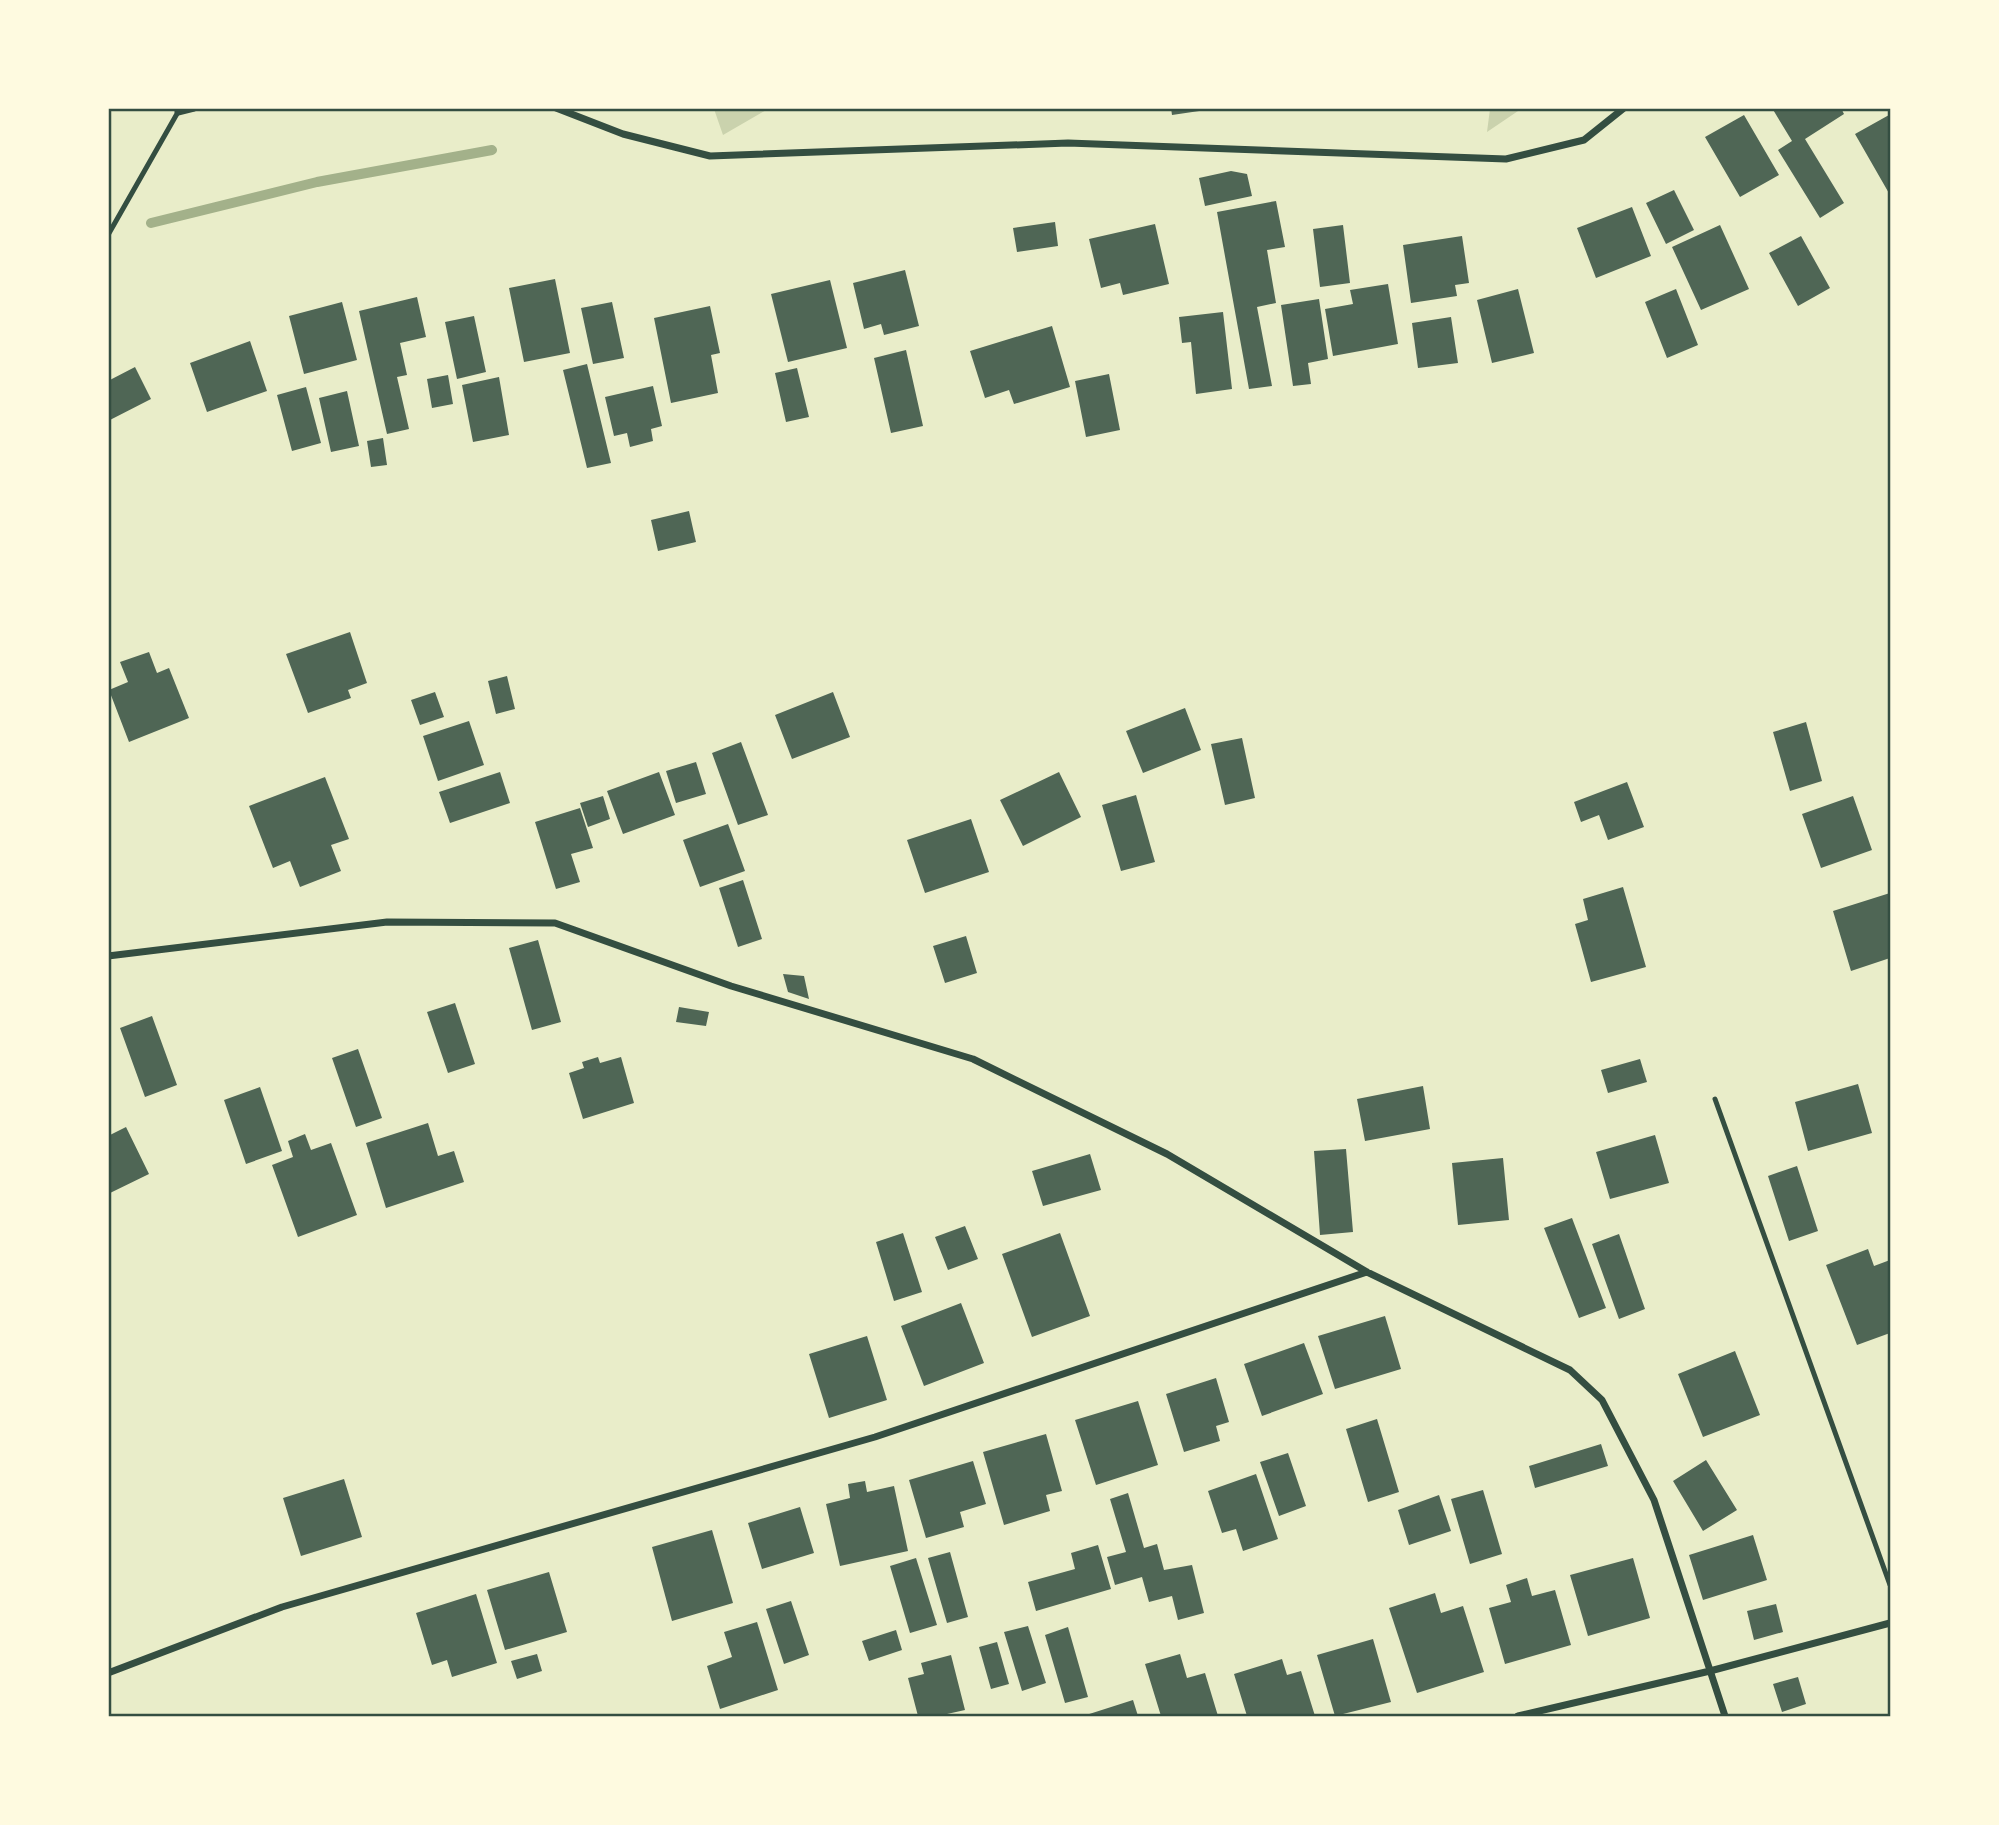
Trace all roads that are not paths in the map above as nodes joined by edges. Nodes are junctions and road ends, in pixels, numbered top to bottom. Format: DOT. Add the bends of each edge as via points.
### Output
graph roads {
  1 [pos="194,108"];
  2 [pos="556,108"];
  3 [pos="1624,108"];
  4 [pos="177,110"];
  5 [pos="108,235"];
  6 [pos="108,957"];
  7 [pos="1715,1099"];
  8 [pos="1367,1272"];
  9 [pos="1891,1585"];
  10 [pos="1891,1623"];
  11 [pos="1710,1671"];
  12 [pos="108,1673"];
  13 [pos="1518,1717"];
  14 [pos="1725,1717"];
  1 -- 4 [label="street"];
  2 -- 3 [label="street" via="623,134 710,156 1068,143 1506,159 1584,140"];
  4 -- 5 [label="lane"];
  6 -- 8 [label="street" via="387,922 555,923 731,986 973,1059 1167,1154"];
  7 -- 9 [label="lane"];
  8 -- 11 [label="street" via="1570,1370 1602,1400 1654,1500"];
  8 -- 12 [label="street" via="874,1437 282,1607"];
  10 -- 11 [label="street"];
  11 -- 13 [label="street"];
  11 -- 14 [label="street"];
}
